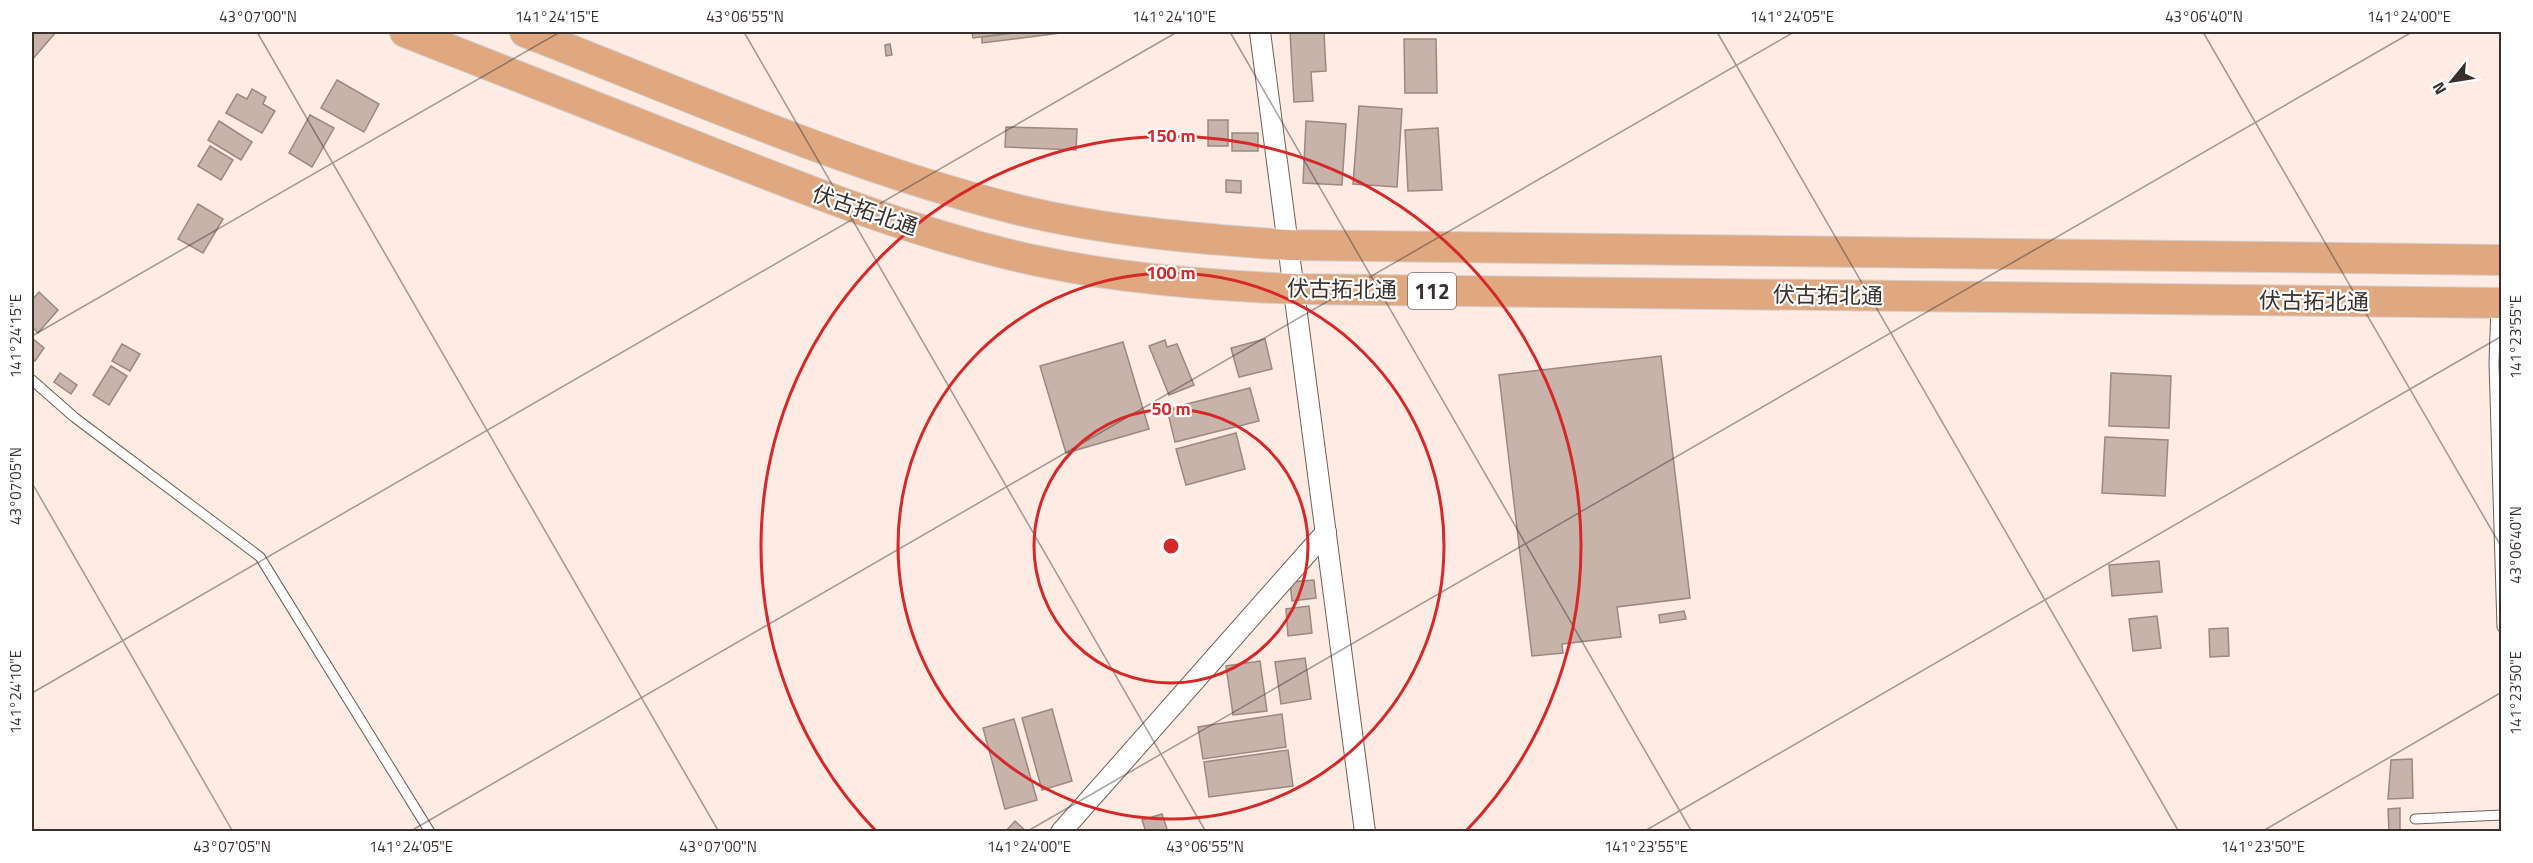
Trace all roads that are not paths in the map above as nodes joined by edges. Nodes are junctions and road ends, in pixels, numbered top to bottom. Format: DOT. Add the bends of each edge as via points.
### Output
graph roads {
  1 [pos="405,32"];
  2 [pos="525,32"];
  3 [pos="1260,32"];
  4 [pos="1289,245"];
  5 [pos="2502,260"];
  6 [pos="1294,289"];
  7 [pos="2499,303"];
  8 [pos="32,380"];
  9 [pos="1326,532"];
  10 [pos="2502,627"];
  11 [pos="2502,816"];
  12 [pos="2415,819"];
  13 [pos="430,831"];
  14 [pos="1061,831"];
  15 [pos="1365,831"];
  1 -- 6 [label="main road, 伏古拓北通 / 112" via="872,214 953,239 1038,261 1117,274 1207,285"];
  2 -- 4 [label="main road, 伏古拓北通 / 112" via="830,150 1016,209 1182,238"];
  3 -- 4 [label="street"];
  4 -- 5 [label="main road, 伏古拓北通 / 112"];
  4 -- 6 [label="street"];
  6 -- 7 [label="main road, 伏古拓北通 / 112"];
  6 -- 9 [label="street"];
  7 -- 10 [label="lane" via="2494,363"];
  8 -- 13 [label="lane" via="74,417 260,556"];
  9 -- 14 [label="street"];
  9 -- 15 [label="street"];
  11 -- 12 [label="lane"];
}
